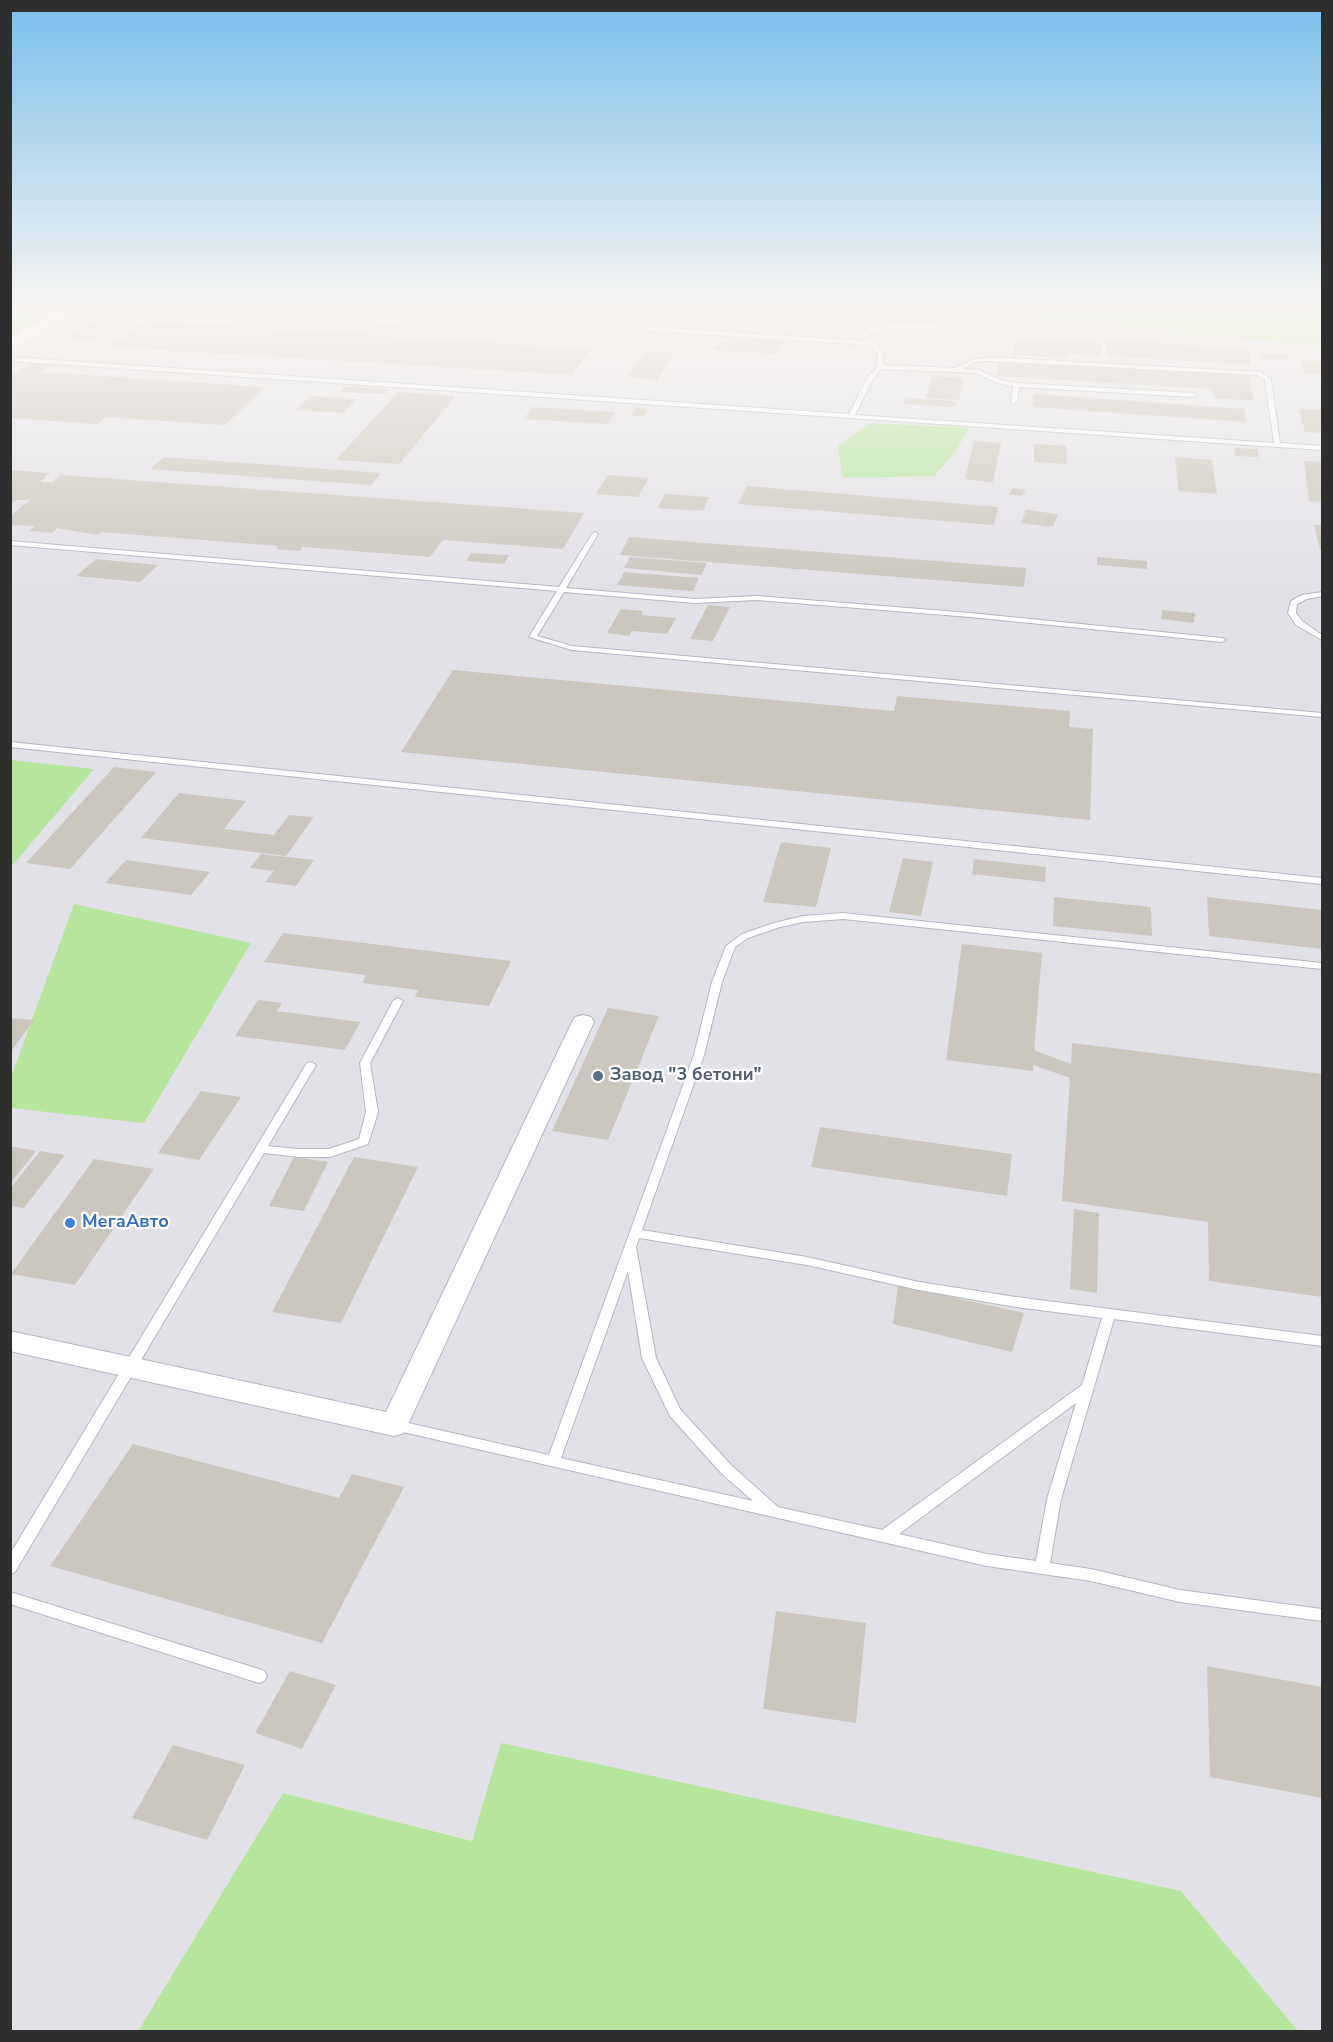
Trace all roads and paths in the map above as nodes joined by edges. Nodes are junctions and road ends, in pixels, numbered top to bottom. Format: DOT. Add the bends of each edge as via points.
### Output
graph roads {
  1 [pos="634,401"];
  2 [pos="858,401"];
  3 [pos="1271,401"];
  4 [pos="851,416"];
  5 [pos="1277,445"];
  6 [pos="1323,448"];
  7 [pos="595,534"];
  8 [pos="10,543"];
  9 [pos="562,590"];
  10 [pos="1323,594"];
  11 [pos="1323,638"];
  12 [pos="1222,640"];
  13 [pos="1323,715"];
  14 [pos="10,744"];
  15 [pos="1323,881"];
  16 [pos="1323,966"];
  17 [pos="398,1001"];
  18 [pos="583,1022"];
  19 [pos="310,1065"];
  20 [pos="261,1149"];
  21 [pos="632,1239"];
  22 [pos="1109,1316"];
  23 [pos="10,1341"];
  24 [pos="1323,1341"];
  25 [pos="132,1367"];
  26 [pos="1088,1386"];
  27 [pos="394,1425"];
  28 [pos="553,1462"];
  29 [pos="775,1513"];
  30 [pos="884,1537"];
  31 [pos="10,1568"];
  32 [pos="1042,1568"];
  33 [pos="10,1598"];
  34 [pos="1323,1615"];
  35 [pos="259,1676"];
  1 -- 4 [label="lane"];
  2 -- 4 [label="lane"];
  3 -- 5 [label="lane"];
  4 -- 5 [label="lane"];
  5 -- 6 [label="lane"];
  7 -- 9 [label="lane"];
  8 -- 9 [label="lane"];
  9 -- 12 [label="lane" via="696,601 757,598"];
  9 -- 13 [label="lane" via="533,637 572,648"];
  10 -- 11 [label="lane" via="1294,603 1292,613 1299,623"];
  14 -- 15 [label="lane"];
  16 -- 21 [label="lane" via="843,916 803,919 745,936 731,946 717,982 699,1055"];
  17 -- 20 [label="lane" via="365,1063 372,1112 364,1141 330,1153"];
  18 -- 27 [label="street"];
  19 -- 20 [label="lane"];
  20 -- 25 [label="lane"];
  21 -- 22 [label="lane" via="807,1261 930,1288"];
  21 -- 28 [label="lane"];
  21 -- 29 [label="lane" via="650,1358 675,1412 726,1469"];
  22 -- 24 [label="lane"];
  22 -- 26 [label="lane"];
  23 -- 25 [label="street"];
  25 -- 27 [label="street"];
  25 -- 31 [label="lane"];
  26 -- 30 [label="lane"];
  26 -- 32 [label="lane" via="1054,1499"];
  27 -- 28 [label="lane"];
  28 -- 29 [label="lane"];
  29 -- 30 [label="lane"];
  30 -- 32 [label="lane"];
  32 -- 34 [label="lane" via="1180,1596"];
  33 -- 35 [label="lane"];
}
